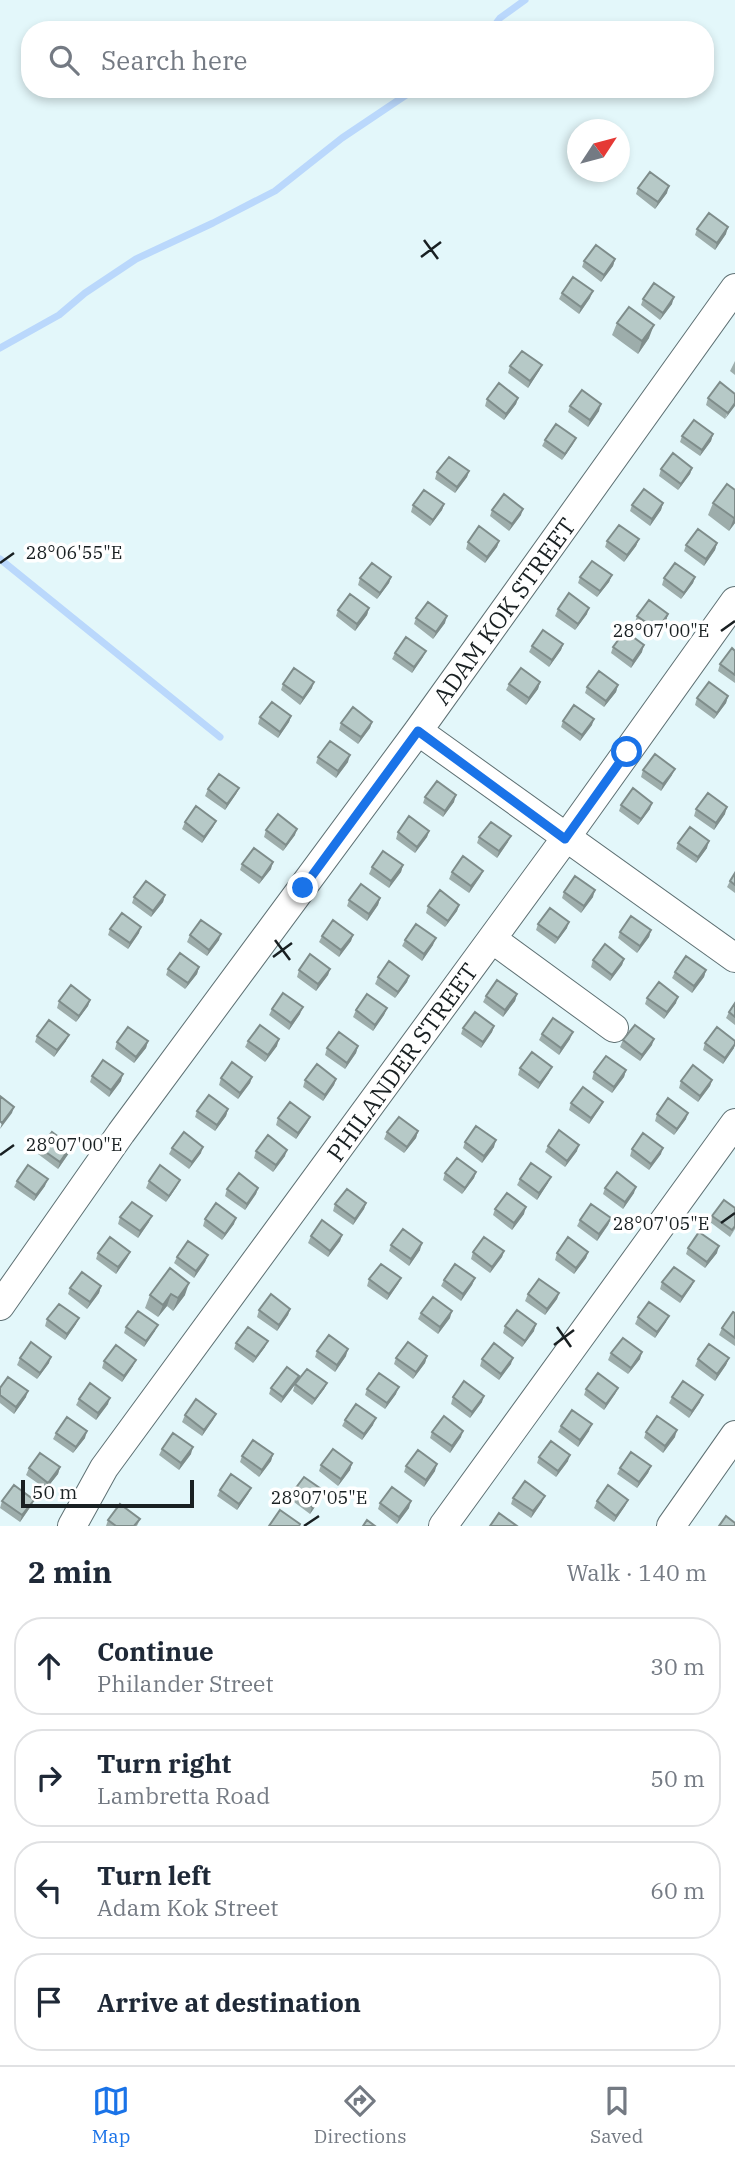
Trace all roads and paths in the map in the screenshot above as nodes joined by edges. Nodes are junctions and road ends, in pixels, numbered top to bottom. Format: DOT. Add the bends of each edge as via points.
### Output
graph roads {
  1 [pos="735,288"];
  2 [pos="735,601"];
  3 [pos="418,731"];
  4 [pos="565,839"];
  5 [pos="492,939"];
  6 [pos="735,958"];
  7 [pos="614,1028"];
  8 [pos="735,1123"];
  9 [pos="0,1306"];
  10 [pos="735,1435"];
  11 [pos="72,1526"];
  12 [pos="443,1526"];
  13 [pos="671,1526"];
  1 -- 3 [label="street, ADAM KOK STREET"];
  2 -- 4 [label="street, PHILANDER STREET"];
  3 -- 4 [label="street"];
  3 -- 9 [label="street, ADAM KOK STREET" via="121,1133"];
  4 -- 5 [label="street, PHILANDER STREET"];
  4 -- 6 [label="street"];
  5 -- 7 [label="street"];
  5 -- 11 [label="street, PHILANDER STREET" via="104,1468"];
  8 -- 12 [label="street"];
  10 -- 13 [label="street"];
}
